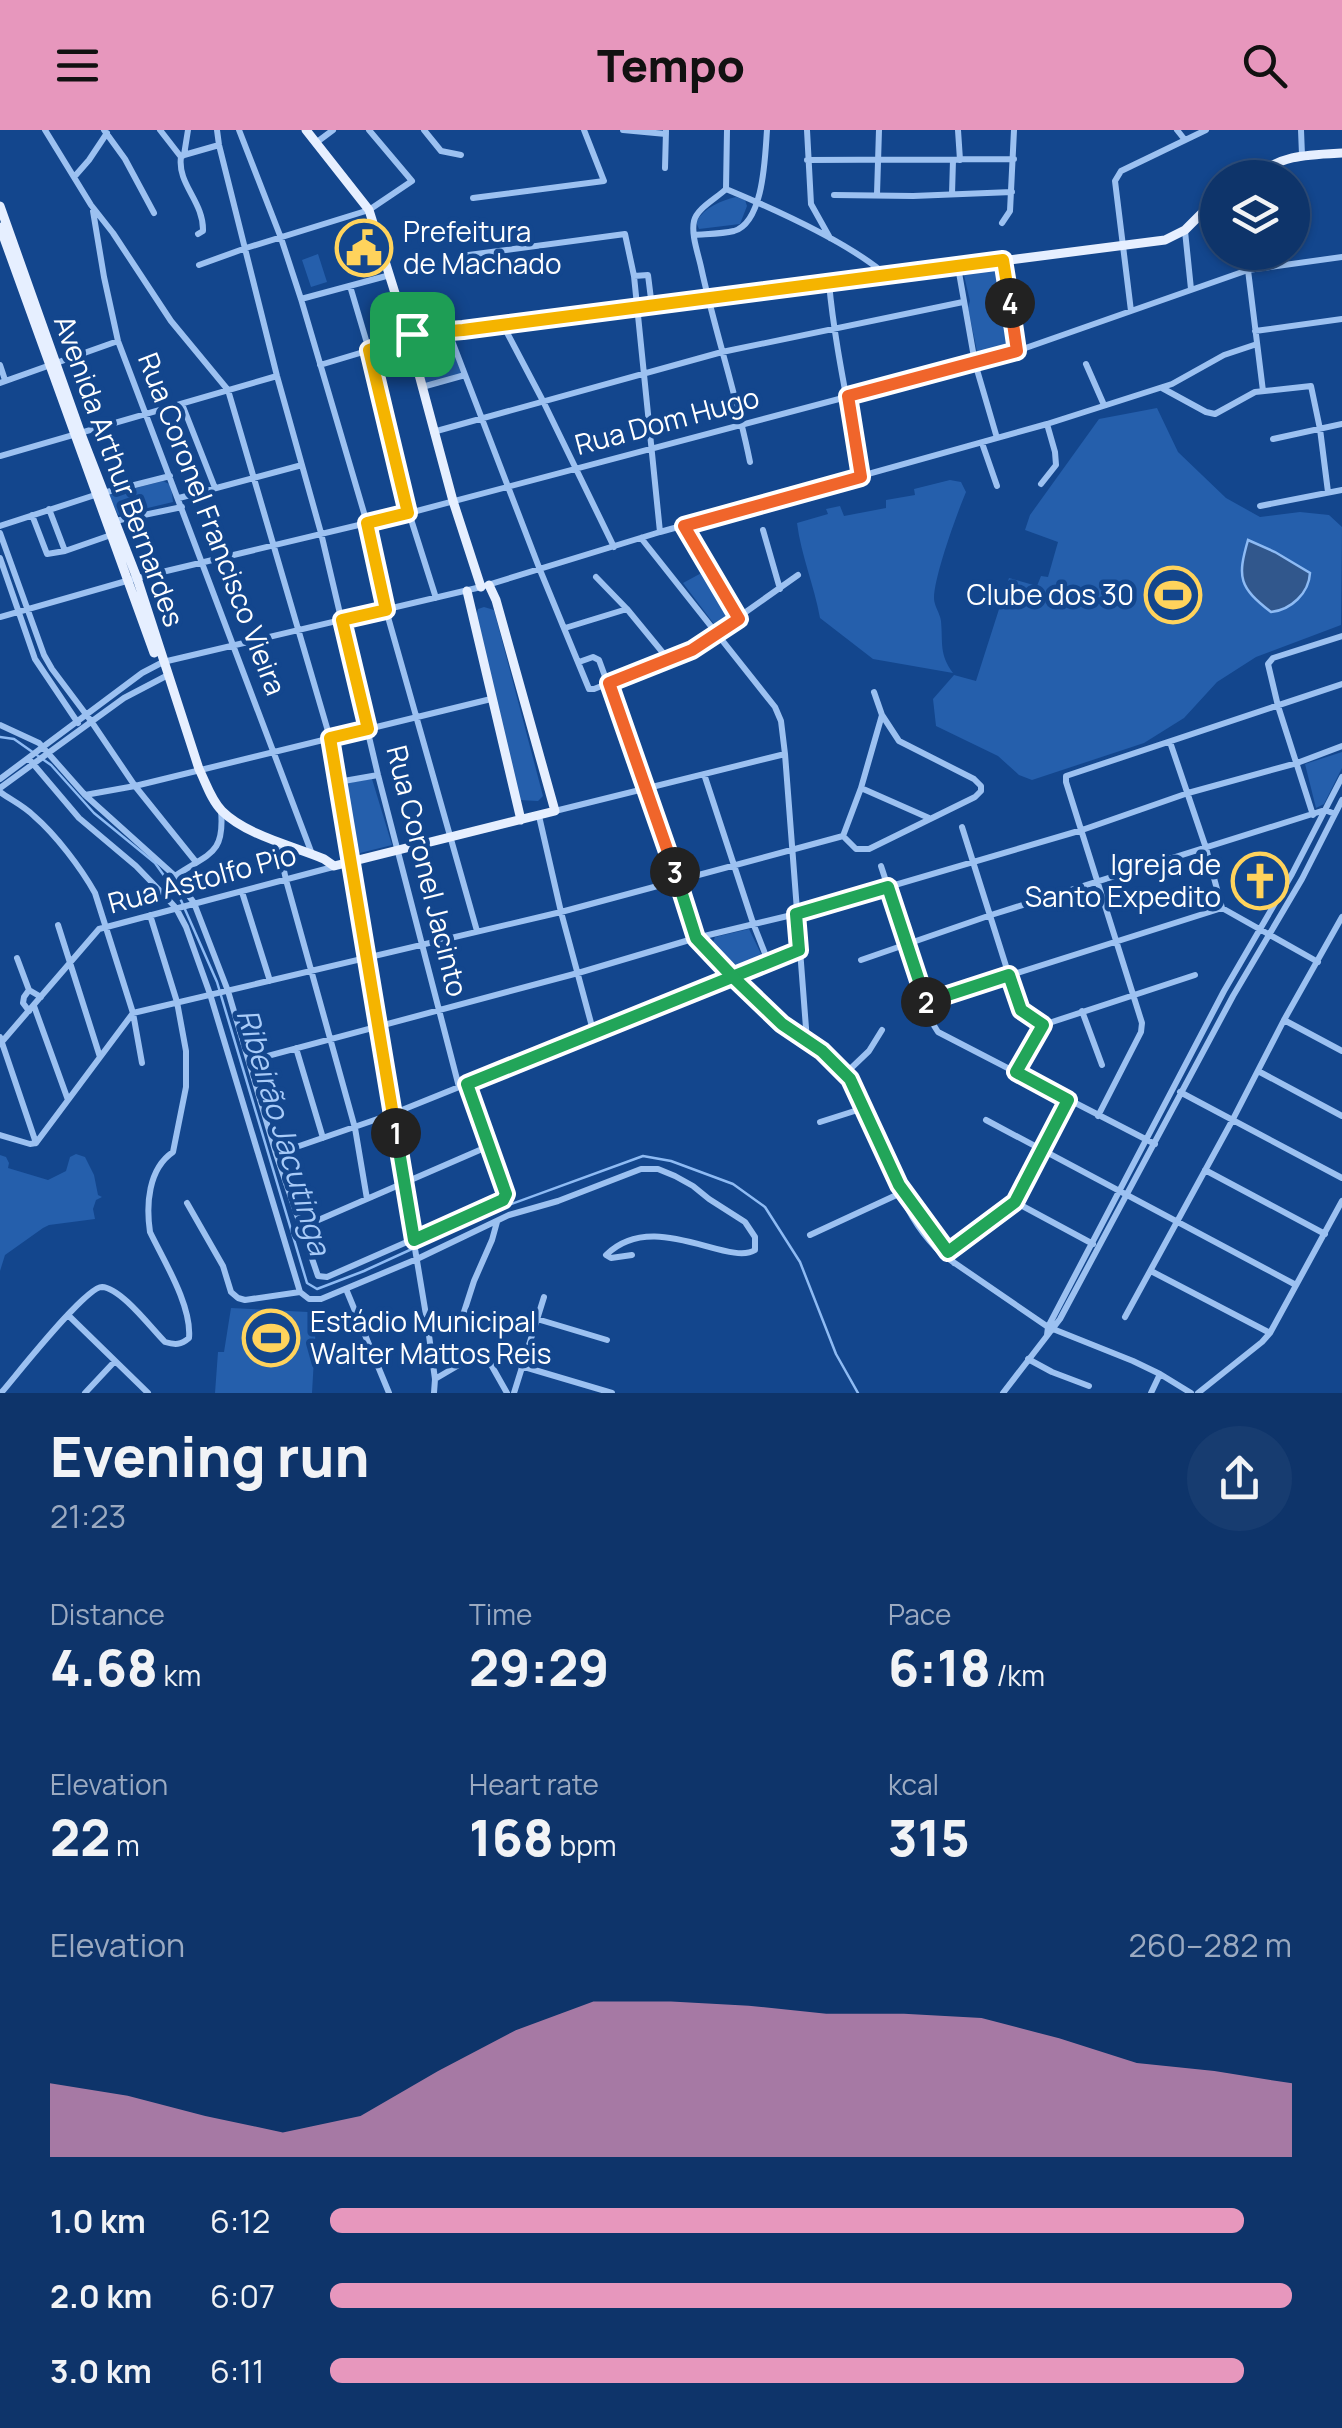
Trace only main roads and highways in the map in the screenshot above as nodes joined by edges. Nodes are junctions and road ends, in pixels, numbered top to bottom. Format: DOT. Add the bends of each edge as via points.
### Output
graph roads {
  1 [pos="306,130"];
  2 [pos="1342,153"];
  3 [pos="1280,160"];
  4 [pos="0,206"];
  5 [pos="1200,214"];
  6 [pos="3,229"];
  7 [pos="410,339"];
  8 [pos="488,588"];
  9 [pos="467,591"];
  10 [pos="470,603"];
  11 [pos="521,820"];
  12 [pos="334,866"];
  1 -- 7 [label="main road" via="369,210"];
  2 -- 3 [label="main road"];
  4 -- 6 [label="main road, Avenida Arthur Bernardes"];
  5 -- 7 [label="main road" via="1174,237 1124,245"];
  6 -- 12 [label="main road, Avenida Arthur Bernardes" via="186,743 211,796 246,826"];
  7 -- 8 [label="main road" via="453,501"];
  8 -- 10 [label="main road" via="483,603"];
  8 -- 11 [label="main road, Rua Astolfo Pio" via="555,811"];
  9 -- 10 [label="main road"];
  10 -- 11 [label="main road"];
  11 -- 12 [label="main road, Rua Astolfo Pio"];
}
